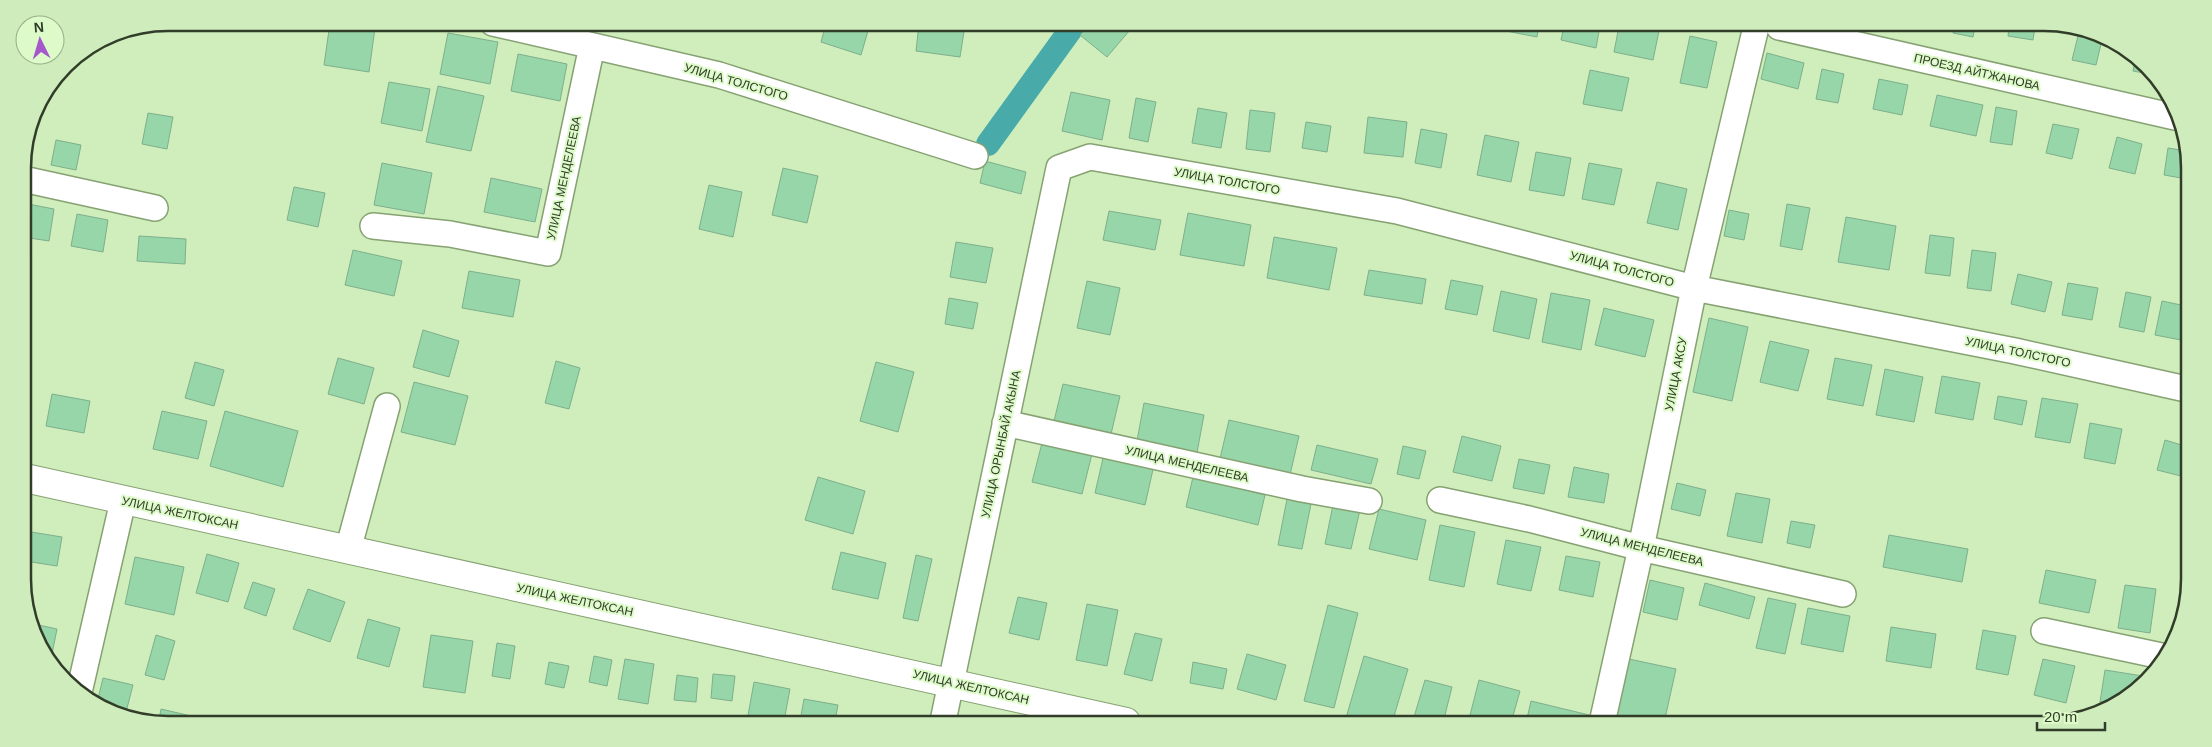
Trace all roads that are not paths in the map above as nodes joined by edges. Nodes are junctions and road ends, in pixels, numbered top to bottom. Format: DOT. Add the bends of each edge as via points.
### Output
graph roads {
  1 [pos="527,31"];
  2 [pos="1755,31"];
  3 [pos="1797,31"];
  4 [pos="592,46"];
  5 [pos="2170,115"];
  6 [pos="974,156"];
  7 [pos="1059,168"];
  8 [pos="32,181"];
  9 [pos="155,208"];
  10 [pos="373,226"];
  11 [pos="1694,288"];
  12 [pos="2181,388"];
  13 [pos="387,406"];
  14 [pos="1005,423"];
  15 [pos="31,480"];
  16 [pos="1440,500"];
  17 [pos="122,501"];
  18 [pos="1369,501"];
  19 [pos="1641,548"];
  20 [pos="348,550"];
  21 [pos="1843,594"];
  22 [pos="2044,631"];
  23 [pos="2158,655"];
  24 [pos="951,683"];
  25 [pos="81,684"];
  26 [pos="1604,715"];
  27 [pos="944,716"];
  28 [pos="1097,716"];
  1 -- 4 [label="street, УЛИЦА ТОЛСТОГО"];
  2 -- 11 [label="street, УЛИЦА АКСУ"];
  3 -- 5 [label="street, ПРОЕЗД АЙТЖАНОВА"];
  4 -- 6 [label="street, УЛИЦА ТОЛСТОГО" via="719,75"];
  4 -- 10 [label="street, УЛИЦА МЕНДЕЛЕЕВА" via="548,253 450,234"];
  7 -- 11 [label="street, УЛИЦА ТОЛСТОГО" via="1090,157 1397,211"];
  7 -- 14 [label="street, УЛИЦА ОРЫНБАЙ АКЫНА"];
  8 -- 9 [label="street"];
  11 -- 12 [label="street, УЛИЦА ТОЛСТОГО" via="2015,351"];
  11 -- 19 [label="street, УЛИЦА АКСУ"];
  13 -- 20 [label="street"];
  14 -- 18 [label="street, УЛИЦА МЕНДЕЛЕЕВА"];
  14 -- 24 [label="street, УЛИЦА ОРЫНБАЙ АКЫНА"];
  15 -- 17 [label="main road, УЛИЦА ЖЕЛТОКСАН"];
  16 -- 19 [label="street, УЛИЦА МЕНДЕЛЕЕВА"];
  17 -- 20 [label="main road, УЛИЦА ЖЕЛТОКСАН"];
  17 -- 25 [label="street"];
  19 -- 21 [label="street, УЛИЦА МЕНДЕЛЕЕВА"];
  19 -- 26 [label="street, УЛИЦА АКСУ"];
  20 -- 24 [label="main road, УЛИЦА ЖЕЛТОКСАН"];
  22 -- 23 [label="street"];
  24 -- 27 [label="street, УЛИЦА ОРЫНБАЙ АКЫНА"];
  24 -- 28 [label="main road, УЛИЦА ЖЕЛТОКСАН"];
}
